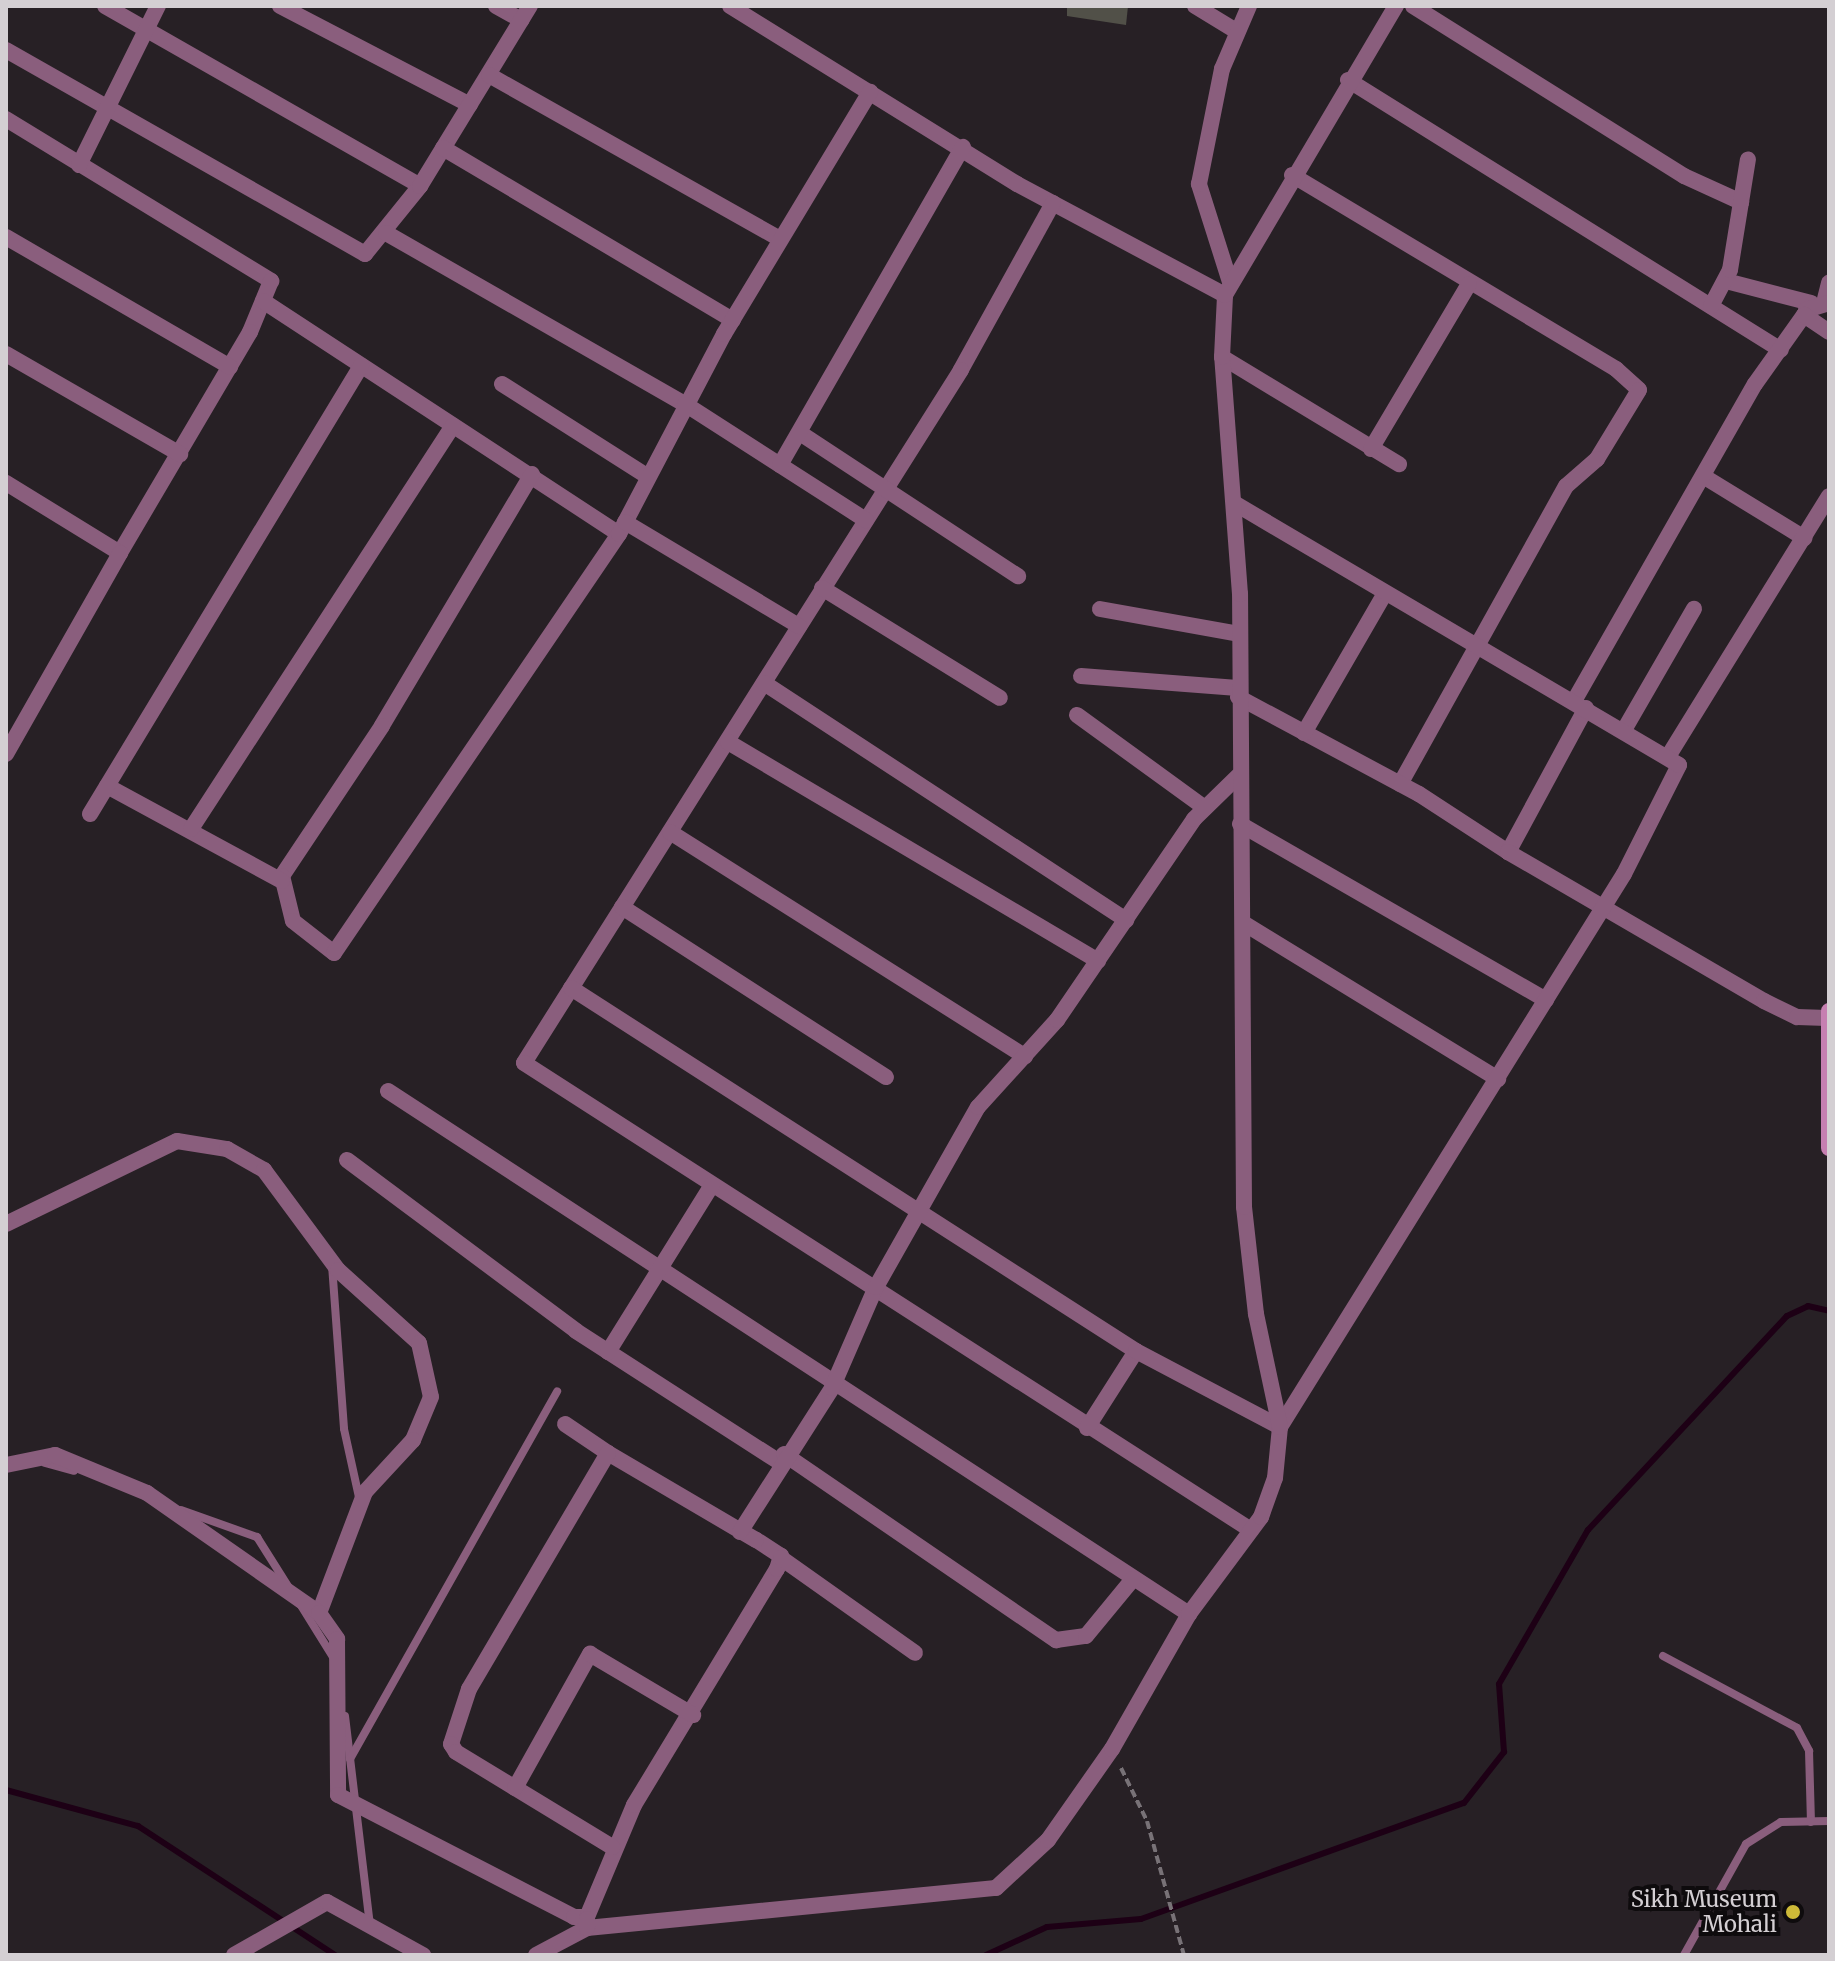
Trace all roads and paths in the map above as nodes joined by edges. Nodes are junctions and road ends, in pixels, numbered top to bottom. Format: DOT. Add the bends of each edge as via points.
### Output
graph roads {
  1 [pos="105,6"];
  2 [pos="158,6"];
  3 [pos="280,6"];
  4 [pos="496,6"];
  5 [pos="730,6"];
  6 [pos="1195,6"];
  7 [pos="1249,6"];
  8 [pos="1396,6"];
  9 [pos="1413,6"];
  10 [pos="526,13"];
  11 [pos="148,26"];
  12 [pos="1233,29"];
  13 [pos="6,50"];
  14 [pos="489,75"];
  15 [pos="1348,80"];
  16 [pos="870,92"];
  17 [pos="470,105"];
  18 [pos="107,107"];
  19 [pos="6,119"];
  20 [pos="963,147"];
  21 [pos="443,148"];
  22 [pos="1748,159"];
  23 [pos="79,165"];
  24 [pos="1292,175"];
  25 [pos="420,186"];
  26 [pos="1741,202"];
  27 [pos="1053,203"];
  28 [pos="386,233"];
  29 [pos="6,237"];
  30 [pos="780,239"];
  31 [pos="1726,281"];
  32 [pos="1829,283"];
  33 [pos="1469,284"];
  34 [pos="1228,289"];
  35 [pos="263,301"];
  36 [pos="1711,306"];
  37 [pos="1817,306"];
  38 [pos="733,320"];
  39 [pos="1829,332"];
  40 [pos="1781,350"];
  41 [pos="6,354"];
  42 [pos="1222,357"];
  43 [pos="361,366"];
  44 [pos="230,367"];
  45 [pos="502,384"];
  46 [pos="685,404"];
  47 [pos="453,426"];
  48 [pos="800,433"];
  49 [pos="1371,449"];
  50 [pos="180,454"];
  51 [pos="1399,464"];
  52 [pos="780,465"];
  53 [pos="532,474"];
  54 [pos="647,476"];
  55 [pos="1703,476"];
  56 [pos="6,483"];
  57 [pos="883,489"];
  58 [pos="1829,496"];
  59 [pos="1234,503"];
  60 [pos="866,520"];
  61 [pos="622,528"];
  62 [pos="1804,538"];
  63 [pos="120,553"];
  64 [pos="1018,576"];
  65 [pos="822,588"];
  66 [pos="1384,595"];
  67 [pos="1100,609"];
  68 [pos="1694,609"];
  69 [pos="799,626"];
  70 [pos="1239,634"];
  71 [pos="1481,647"];
  72 [pos="1081,676"];
  73 [pos="764,683"];
  74 [pos="1238,693"];
  75 [pos="1000,698"];
  76 [pos="1580,704"];
  77 [pos="1077,715"];
  78 [pos="1624,730"];
  79 [pos="1304,733"];
  80 [pos="728,742"];
  81 [pos="6,754"];
  82 [pos="1669,755"];
  83 [pos="1238,776"];
  84 [pos="1400,784"];
  85 [pos="107,786"];
  86 [pos="1205,808"];
  87 [pos="90,814"];
  88 [pos="1240,824"];
  89 [pos="191,829"];
  90 [pos="670,832"];
  91 [pos="1508,852"];
  92 [pos="282,881"];
  93 [pos="622,907"];
  94 [pos="1600,909"];
  95 [pos="1126,920"];
  96 [pos="1245,924"];
  97 [pos="1098,961"];
  98 [pos="571,988"];
  99 [pos="1546,1000"];
  100 [pos="1828,1014"];
  101 [pos="1025,1056"];
  102 [pos="886,1077"];
  103 [pos="1498,1079"];
  104 [pos="388,1091"];
  105 [pos="1829,1148"];
  106 [pos="347,1160"];
  107 [pos="712,1185"];
  108 [pos="918,1211"];
  109 [pos="6,1224"];
  110 [pos="332,1260"];
  111 [pos="657,1274"];
  112 [pos="876,1287"];
  113 [pos="1136,1351"];
  114 [pos="608,1352"];
  115 [pos="834,1383"];
  116 [pos="557,1391"];
  117 [pos="565,1424"];
  118 [pos="1280,1427"];
  119 [pos="1087,1428"];
  120 [pos="608,1453"];
  121 [pos="782,1458"];
  122 [pos="6,1465"];
  123 [pos="6,1473"];
  124 [pos="361,1504"];
  125 [pos="168,1505"];
  126 [pos="1251,1530"];
  127 [pos="740,1532"];
  128 [pos="781,1558"];
  129 [pos="1133,1579"];
  130 [pos="294,1595"];
  131 [pos="319,1613"];
  132 [pos="1189,1614"];
  133 [pos="915,1653"];
  134 [pos="1663,1656"];
  135 [pos="336,1662"];
  136 [pos="693,1715"];
  137 [pos="1112,1749"];
  138 [pos="350,1759"];
  139 [pos="515,1788"];
  140 [pos="356,1806"];
  141 [pos="1829,1821"];
  142 [pos="1811,1822"];
  143 [pos="612,1847"];
  144 [pos="587,1922"];
  145 [pos="370,1925"];
  146 [pos="234,1955"];
  147 [pos="423,1955"];
  148 [pos="536,1955"];
  149 [pos="1184,1955"];
  150 [pos="1684,1955"];
  1 -- 11 [label="street"];
  2 -- 11 [label="street"];
  3 -- 17 [label="street"];
  4 -- 10 [label="street"];
  5 -- 16 [label="street"];
  6 -- 12 [label="street"];
  7 -- 12 [label="street"];
  8 -- 15 [label="street"];
  9 -- 26 [label="street" via="1684,176"];
  10 -- 14 [label="street"];
  11 -- 18 [label="street"];
  11 -- 25 [label="street"];
  12 -- 34 [label="street" via="1199,184"];
  13 -- 18 [label="street"];
  14 -- 17 [label="street"];
  14 -- 30 [label="street"];
  15 -- 24 [label="street"];
  15 -- 36 [label="street"];
  16 -- 20 [label="street"];
  16 -- 30 [label="street"];
  17 -- 21 [label="street"];
  18 -- 23 [label="street"];
  18 -- 28 [label="street" via="361,254"];
  19 -- 23 [label="street"];
  20 -- 27 [label="street"];
  20 -- 48 [label="street"];
  21 -- 25 [label="street"];
  21 -- 38 [label="street"];
  22 -- 26 [label="street"];
  23 -- 35 [label="street" via="266,274 271,281"];
  24 -- 33 [label="street"];
  24 -- 34 [label="street"];
  25 -- 28 [label="street"];
  26 -- 31 [label="street"];
  27 -- 34 [label="street"];
  27 -- 57 [label="street" via="961,370"];
  28 -- 46 [label="street"];
  29 -- 44 [label="street"];
  30 -- 38 [label="street"];
  31 -- 36 [label="street"];
  31 -- 37 [label="street"];
  32 -- 37 [label="street"];
  33 -- 49 [label="street"];
  33 -- 71 [label="street" via="1639,390 1597,459 1566,486"];
  34 -- 42 [label="street"];
  35 -- 43 [label="street"];
  35 -- 44 [label="street"];
  36 -- 40 [label="street"];
  37 -- 39 [label="street"];
  37 -- 40 [label="street"];
  38 -- 46 [label="street"];
  40 -- 55 [label="street"];
  41 -- 50 [label="street"];
  42 -- 49 [label="street"];
  42 -- 59 [label="street"];
  43 -- 47 [label="street"];
  43 -- 85 [label="street"];
  44 -- 50 [label="street"];
  45 -- 54 [label="street"];
  46 -- 52 [label="street"];
  46 -- 54 [label="street"];
  47 -- 53 [label="street"];
  47 -- 89 [label="street"];
  48 -- 52 [label="street"];
  48 -- 57 [label="street"];
  49 -- 51 [label="street"];
  50 -- 63 [label="street"];
  52 -- 60 [label="street"];
  53 -- 61 [label="street"];
  53 -- 92 [label="street"];
  54 -- 61 [label="street"];
  55 -- 62 [label="street"];
  55 -- 76 [label="street"];
  56 -- 63 [label="street"];
  57 -- 60 [label="street"];
  57 -- 64 [label="street"];
  58 -- 62 [label="street"];
  59 -- 66 [label="street"];
  59 -- 70 [label="street"];
  60 -- 65 [label="street"];
  61 -- 69 [label="street"];
  61 -- 92 [label="street" via="341,952 299,930"];
  62 -- 82 [label="street"];
  63 -- 81 [label="street"];
  65 -- 69 [label="street"];
  65 -- 75 [label="street"];
  66 -- 71 [label="street"];
  66 -- 79 [label="street"];
  67 -- 70 [label="street"];
  68 -- 78 [label="street"];
  69 -- 73 [label="street"];
  70 -- 74 [label="street"];
  71 -- 76 [label="street"];
  71 -- 84 [label="street"];
  72 -- 74 [label="street"];
  73 -- 80 [label="street"];
  73 -- 95 [label="street"];
  74 -- 79 [label="street"];
  74 -- 83 [label="street"];
  76 -- 78 [label="street"];
  76 -- 91 [label="street"];
  77 -- 86 [label="street"];
  78 -- 82 [label="street"];
  79 -- 84 [label="street"];
  80 -- 90 [label="street"];
  80 -- 97 [label="street"];
  82 -- 94 [label="street" via="1679,763 1674,777"];
  83 -- 86 [label="street"];
  83 -- 88 [label="street"];
  84 -- 91 [label="street"];
  85 -- 87 [label="street"];
  85 -- 89 [label="street"];
  86 -- 95 [label="street"];
  88 -- 96 [label="street"];
  88 -- 99 [label="street"];
  89 -- 92 [label="street"];
  90 -- 93 [label="street"];
  90 -- 101 [label="street"];
  91 -- 94 [label="street"];
  93 -- 98 [label="street"];
  93 -- 102 [label="street"];
  94 -- 99 [label="street"];
  94 -- 100 [label="street" via="1786,1012"];
  95 -- 97 [label="street"];
  96 -- 103 [label="street"];
  96 -- 118 [label="street" via="1244,1207 1256,1314"];
  97 -- 101 [label="street"];
  98 -- 107 [label="street" via="526,1066"];
  98 -- 108 [label="street"];
  99 -- 103 [label="street"];
  100 -- 105 [label="main road" via="1824,1083"];
  101 -- 108 [label="street" via="978,1107"];
  103 -- 118 [label="street"];
  104 -- 111 [label="street"];
  106 -- 114 [label="street"];
  107 -- 111 [label="street"];
  107 -- 112 [label="street"];
  108 -- 112 [label="street"];
  108 -- 113 [label="street"];
  109 -- 110 [label="street" via="177,1141 227,1149 264,1170"];
  110 -- 124 [label="lane" via="344,1429"];
  110 -- 124 [label="street" via="419,1343 431,1397 413,1440"];
  111 -- 114 [label="street"];
  111 -- 115 [label="street"];
  112 -- 115 [label="street"];
  112 -- 119 [label="street"];
  113 -- 118 [label="street"];
  113 -- 119 [label="street"];
  114 -- 121 [label="street"];
  115 -- 121 [label="street"];
  115 -- 129 [label="street"];
  116 -- 138 [label="lane"];
  117 -- 120 [label="street"];
  118 -- 126 [label="street" via="1275,1478"];
  119 -- 126 [label="street"];
  120 -- 127 [label="street"];
  120 -- 139 [label="street" via="492,1645 451,1744"];
  121 -- 127 [label="street"];
  121 -- 129 [label="street" via="1056,1640 1086,1636"];
  122 -- 125 [label="street" via="55,1455"];
  123 -- 125 [label="lane" via="49,1462"];
  124 -- 131 [label="street"];
  125 -- 130 [label="street"];
  125 -- 130 [label="lane" via="257,1537"];
  126 -- 132 [label="street"];
  127 -- 128 [label="street"];
  128 -- 133 [label="street"];
  128 -- 136 [label="street"];
  129 -- 132 [label="street"];
  130 -- 131 [label="street"];
  130 -- 135 [label="lane"];
  131 -- 135 [label="street" via="332,1624"];
  132 -- 137 [label="street"];
  134 -- 142 [label="lane" via="1797,1728 1809,1751"];
  135 -- 138 [label="lane"];
  135 -- 140 [label="street" via="335,1787"];
  136 -- 139 [label="street" via="590,1654"];
  136 -- 143 [label="street"];
  137 -- 144 [label="street" via="1048,1840 996,1888"];
  137 -- 149 [label="path" via="1147,1821"];
  138 -- 140 [label="lane"];
  139 -- 143 [label="street"];
  140 -- 144 [label="street" via="525,1897"];
  140 -- 145 [label="lane"];
  141 -- 142 [label="lane"];
  142 -- 150 [label="lane" via="1781,1822 1746,1844"];
  143 -- 144 [label="street"];
  144 -- 148 [label="street"];
  145 -- 146 [label="street" via="327,1902"];
  145 -- 147 [label="street"];
}
